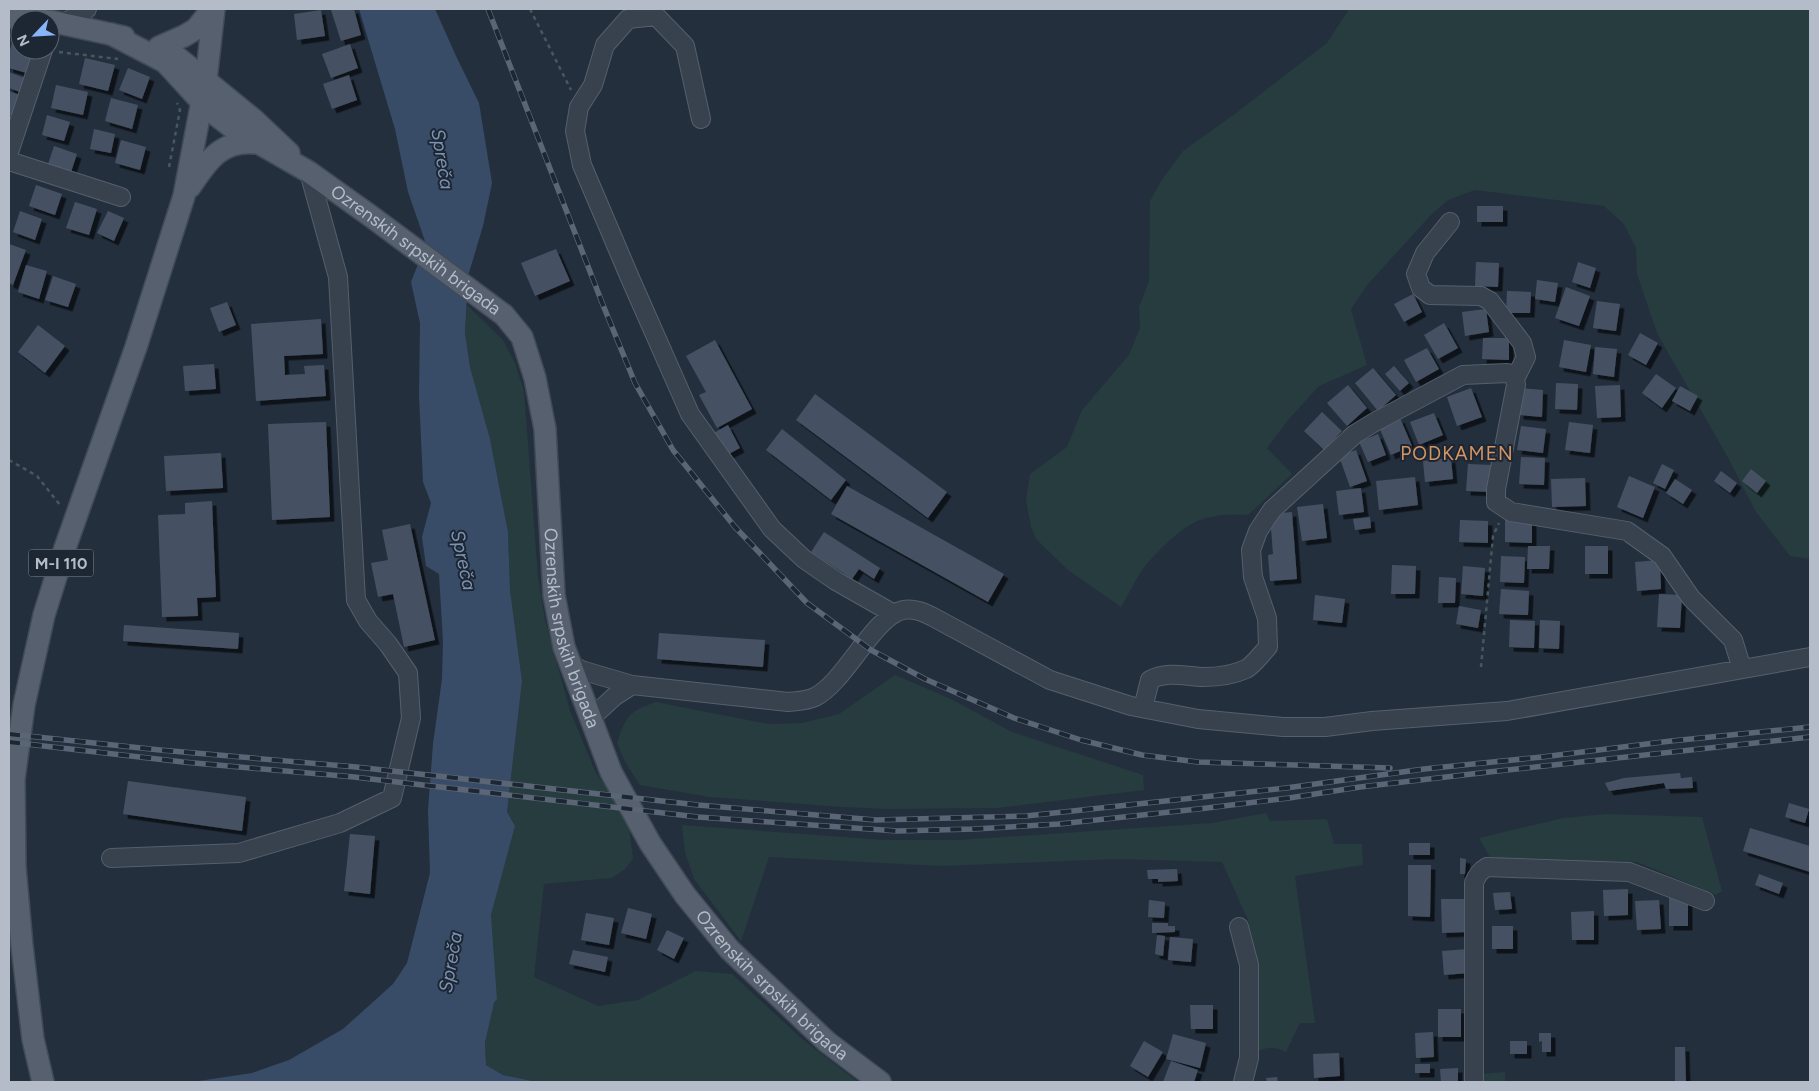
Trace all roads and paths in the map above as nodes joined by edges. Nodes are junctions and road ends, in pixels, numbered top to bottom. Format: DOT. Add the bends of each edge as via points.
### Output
graph roads {
  1 [pos="12,9"];
  2 [pos="88,9"];
  3 [pos="213,9"];
  4 [pos="530,9"];
  5 [pos="9,11"];
  6 [pos="60,19"];
  7 [pos="60,24"];
  8 [pos="111,34"];
  9 [pos="160,47"];
  10 [pos="60,52"];
  11 [pos="122,59"];
  12 [pos="44,60"];
  13 [pos="206,80"];
  14 [pos="175,98"];
  15 [pos="202,102"];
  16 [pos="579,107"];
  17 [pos="701,119"];
  18 [pos="255,143"];
  19 [pos="9,152"];
  20 [pos="9,160"];
  21 [pos="309,172"];
  22 [pos="168,176"];
  23 [pos="184,196"];
  24 [pos="121,197"];
  25 [pos="1450,222"];
  26 [pos="1516,379"];
  27 [pos="9,460"];
  28 [pos="1506,509"];
  29 [pos="64,510"];
  30 [pos="894,614"];
  31 [pos="1810,657"];
  32 [pos="570,664"];
  33 [pos="1481,667"];
  34 [pos="1742,669"];
  35 [pos="632,685"];
  36 [pos="1143,708"];
  37 [pos="590,719"];
  38 [pos="110,858"];
  39 [pos="1705,901"];
  40 [pos="1239,927"];
  41 [pos="43,1082"];
  42 [pos="880,1082"];
  43 [pos="1243,1082"];
  44 [pos="1474,1082"];
  1 -- 5 [label="street"];
  2 -- 6 [label="street"];
  3 -- 9 [label="main road" via="196,29"];
  3 -- 13 [label="main road, M-I 110"];
  4 -- 16 [label="path"];
  7 -- 8 [label="main road"];
  8 -- 9 [label="main road, Ozrenskih srpskih brigada"];
  8 -- 15 [label="main road, Ozrenskih srpskih brigada" via="165,62"];
  9 -- 13 [label="main road, Ozrenskih srpskih brigada" via="177,56"];
  10 -- 11 [label="path"];
  12 -- 19 [label="street"];
  13 -- 15 [label="main road, M-I 110"];
  13 -- 21 [label="main road, Ozrenskih srpskih brigada"];
  14 -- 22 [label="path" via="180,110"];
  15 -- 18 [label="main road, Ozrenskih srpskih brigada" via="234,130"];
  15 -- 23 [label="main road, M-I 110"];
  16 -- 17 [label="street" via="592,85 605,45 628,19 656,16 686,46"];
  16 -- 30 [label="street" via="575,131 582,165 690,414 772,529 804,559"];
  18 -- 21 [label="main road, Ozrenskih srpskih brigada"];
  18 -- 23 [label="main road" via="242,142 216,154 206,162"];
  20 -- 24 [label="street"];
  21 -- 32 [label="main road, Ozrenskih srpskih brigada" via="504,315 522,337 535,378 545,429 554,595"];
  21 -- 38 [label="street" via="338,277 356,600 408,673 411,718 392,798 340,823 239,853"];
  23 -- 41 [label="main road, M-I 110" via="136,347 65,548 44,615 24,705 14,779 15,867 33,1039"];
  25 -- 26 [label="street" via="1424,253 1416,274 1421,288 1430,295 1481,296 1490,301 1522,343 1526,357"];
  26 -- 28 [label="street" via="1496,489 1496,502"];
  26 -- 36 [label="street" via="1507,373 1463,375 1355,434 1272,510 1258,531 1251,550 1253,577 1267,618 1268,647 1247,669 1213,676 1167,674 1155,677 1150,680"];
  27 -- 29 [label="path" via="37,476"];
  28 -- 33 [label="path" via="1493,536"];
  28 -- 34 [label="street" via="1627,531 1662,556 1692,598 1733,640"];
  30 -- 35 [label="street" via="814,698 788,702"];
  30 -- 36 [label="street" via="901,610 922,612 1050,680"];
  31 -- 34 [label="street"];
  32 -- 35 [label="street"];
  32 -- 37 [label="main road, Ozrenskih srpskih brigada"];
  34 -- 36 [label="street" via="1507,711 1325,727 1283,727 1198,719"];
  35 -- 37 [label="street"];
  37 -- 42 [label="main road, Ozrenskih srpskih brigada" via="611,772 650,843 704,918 729,949 813,1030"];
  39 -- 44 [label="street" via="1623,871 1483,869 1474,883"];
  40 -- 43 [label="street" via="1249,965 1249,1058"];
}
